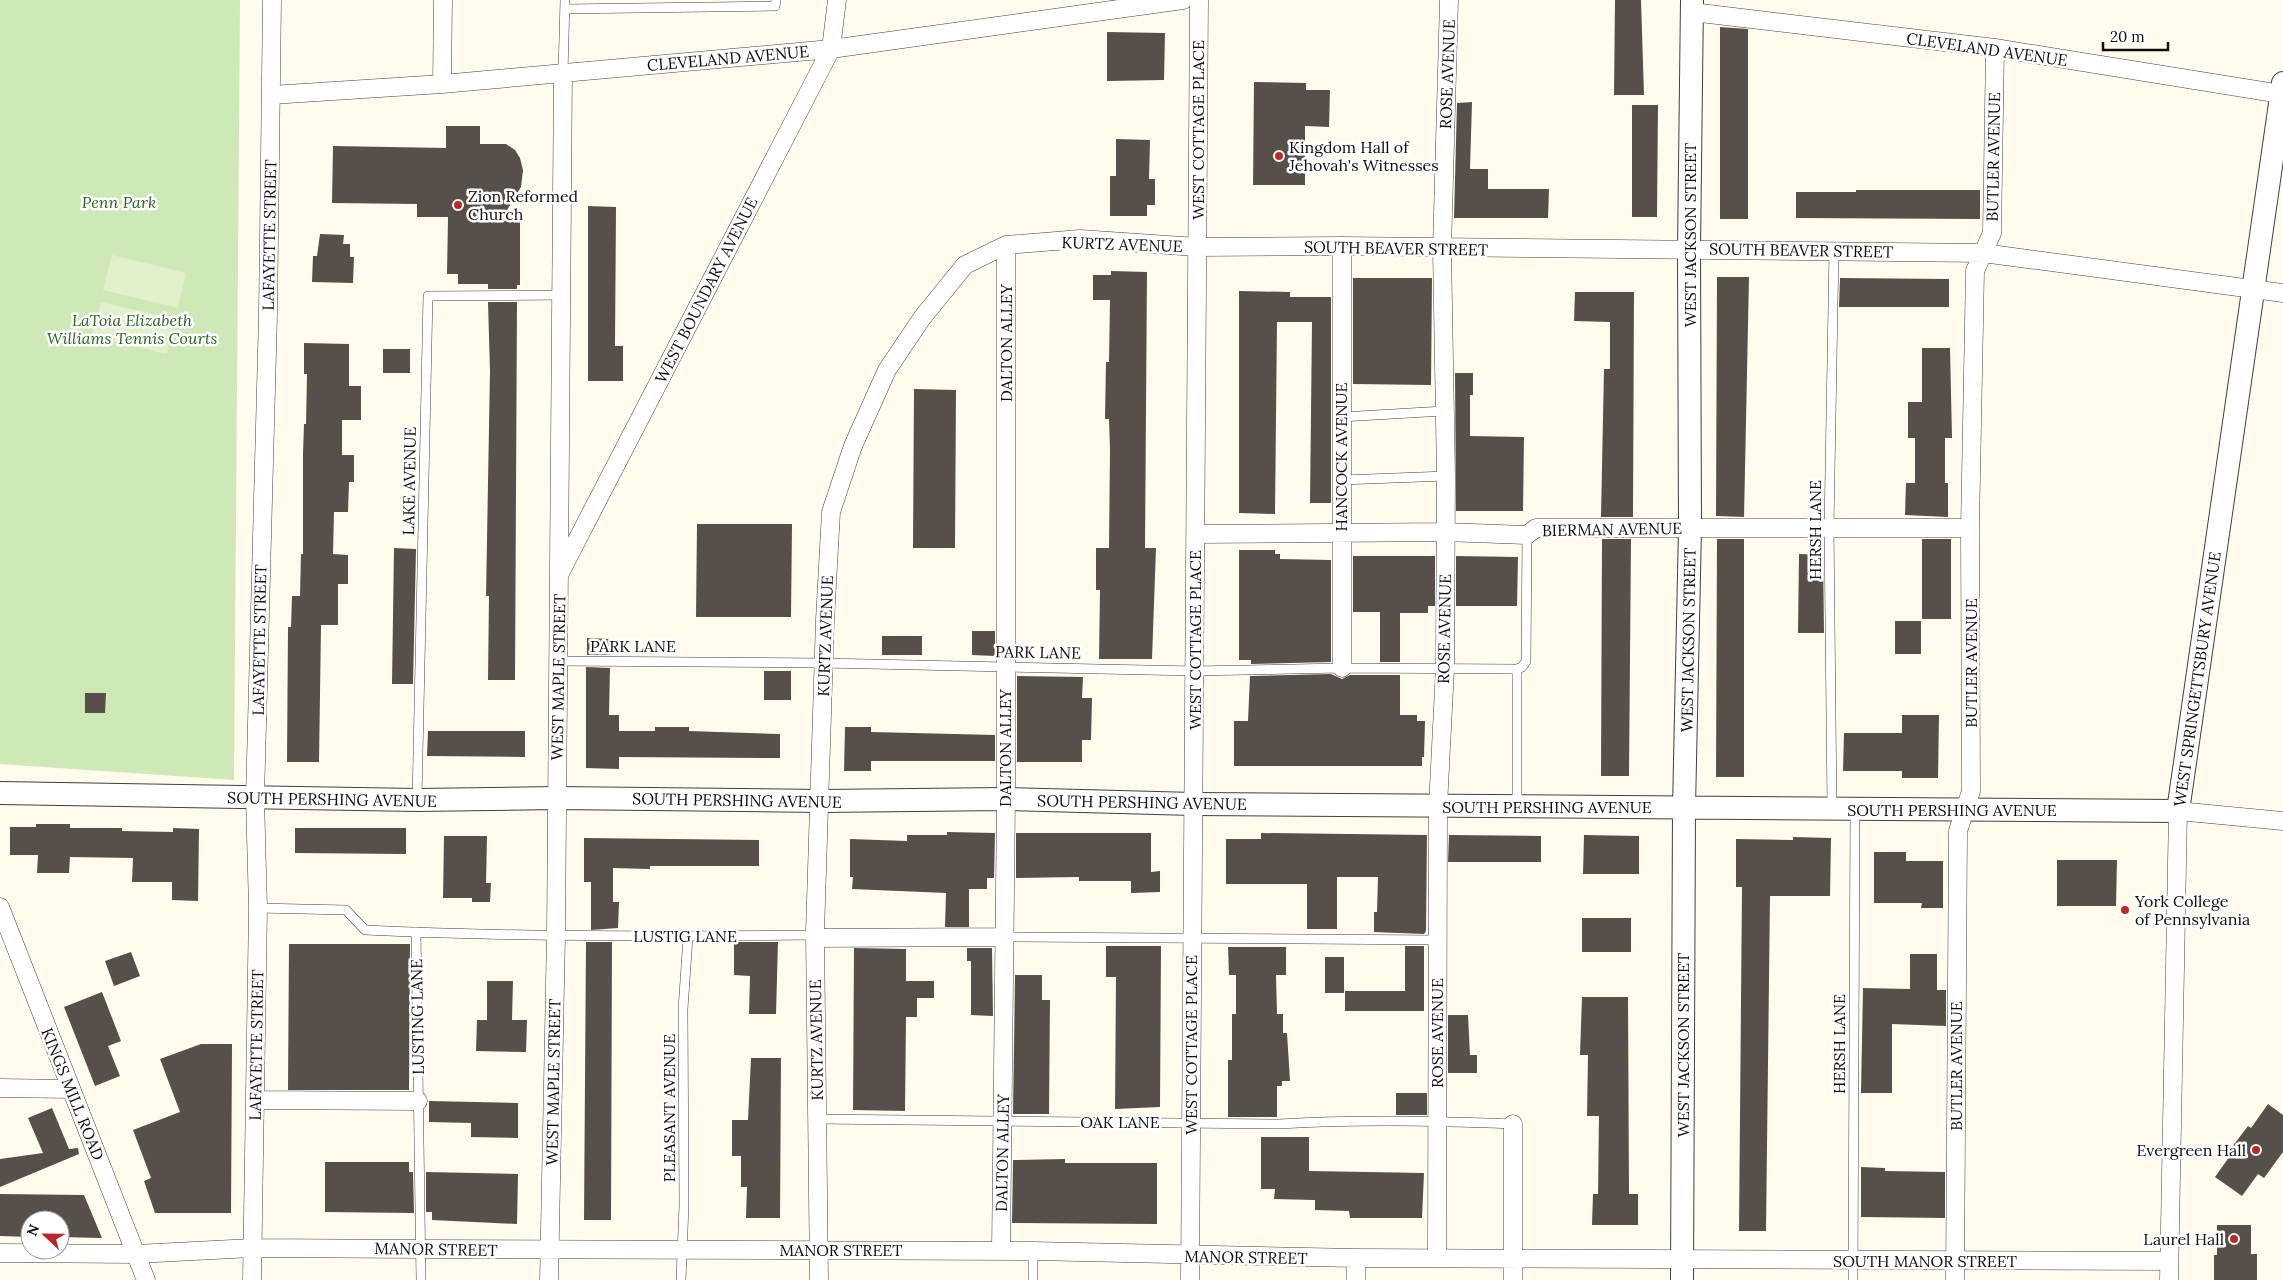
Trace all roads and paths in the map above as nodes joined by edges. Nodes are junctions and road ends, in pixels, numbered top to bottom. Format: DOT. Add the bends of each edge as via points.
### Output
graph roads {
  1 [pos="272,0"];
  2 [pos="443,0"];
  3 [pos="776,0"];
  4 [pos="837,0"];
  5 [pos="1183,0"];
  6 [pos="1199,0"];
  7 [pos="1449,0"];
  8 [pos="622,4"];
  9 [pos="565,5"];
  10 [pos="1692,6"];
  11 [pos="1995,48"];
  12 [pos="831,49"];
  13 [pos="563,73"];
  14 [pos="442,84"];
  15 [pos="271,96"];
  16 [pos="2282,101"];
  17 [pos="1006,245"];
  18 [pos="1342,246"];
  19 [pos="1197,247"];
  20 [pos="1442,248"];
  21 [pos="1689,249"];
  22 [pos="1834,250"];
  23 [pos="1983,252"];
  24 [pos="2254,289"];
  25 [pos="2283,293"];
  26 [pos="562,295"];
  27 [pos="1444,411"];
  28 [pos="1341,417"];
  29 [pos="1446,476"];
  30 [pos="1342,480"];
  31 [pos="1690,528"];
  32 [pos="1829,528"];
  33 [pos="1970,528"];
  34 [pos="1445,532"];
  35 [pos="1342,533"];
  36 [pos="1196,534"];
  37 [pos="1527,535"];
  38 [pos="559,576"];
  39 [pos="558,661"];
  40 [pos="823,663"];
  41 [pos="1004,666"];
  42 [pos="1342,668"];
  43 [pos="1444,669"];
  44 [pos="1517,669"];
  45 [pos="1194,671"];
  46 [pos="0,793"];
  47 [pos="255,798"];
  48 [pos="557,798"];
  49 [pos="1006,799"];
  50 [pos="417,800"];
  51 [pos="820,801"];
  52 [pos="1194,804"];
  53 [pos="1438,806"];
  54 [pos="1517,806"];
  55 [pos="1684,808"];
  56 [pos="1832,809"];
  57 [pos="1855,809"];
  58 [pos="1965,810"];
  59 [pos="2178,811"];
  60 [pos="2283,821"];
  61 [pos="0,907"];
  62 [pos="258,908"];
  63 [pos="416,932"];
  64 [pos="556,935"];
  65 [pos="688,937"];
  66 [pos="815,937"];
  67 [pos="1003,937"];
  68 [pos="1192,939"];
  69 [pos="1437,940"];
  70 [pos="0,1088"];
  71 [pos="71,1089"];
  72 [pos="255,1100"];
  73 [pos="418,1101"];
  74 [pos="817,1119"];
  75 [pos="1437,1121"];
  76 [pos="1002,1122"];
  77 [pos="1191,1122"];
  78 [pos="1513,1124"];
  79 [pos="252,1248"];
  80 [pos="421,1249"];
  81 [pos="681,1250"];
  82 [pos="819,1250"];
  83 [pos="549,1251"];
  84 [pos="1001,1251"];
  85 [pos="1033,1251"];
  86 [pos="0,1253"];
  87 [pos="136,1254"];
  88 [pos="1190,1256"];
  89 [pos="1437,1257"];
  90 [pos="1356,1258"];
  91 [pos="1514,1258"];
  92 [pos="1853,1260"];
  93 [pos="1955,1261"];
  94 [pos="2169,1261"];
  95 [pos="1682,1270"];
  96 [pos="146,1280"];
  97 [pos="252,1280"];
  98 [pos="421,1280"];
  99 [pos="549,1280"];
  100 [pos="681,1280"];
  101 [pos="819,1280"];
  102 [pos="1033,1280"];
  103 [pos="1190,1280"];
  104 [pos="1356,1280"];
  105 [pos="1514,1280"];
  106 [pos="1853,1280"];
  107 [pos="1955,1280"];
  108 [pos="2169,1280"];
  1 -- 15 [label="street, LAFAYETTE STREET"];
  2 -- 14 [label="street"];
  3 -- 8 [label="lane" via="775,6"];
  4 -- 12 [label="street, WEST BOUNDARY AVENUE"];
  5 -- 12 [label="street, CLEVELAND AVENUE"];
  6 -- 19 [label="street, WEST COTTAGE PLACE"];
  7 -- 20 [label="street, ROSE AVENUE"];
  8 -- 9 [label="lane"];
  9 -- 13 [label="lane"];
  10 -- 11 [label="street, CLEVELAND AVENUE"];
  10 -- 21 [label="street, WEST JACKSON STREET"];
  11 -- 16 [label="street, CLEVELAND AVENUE"];
  11 -- 23 [label="street, BUTLER AVENUE" via="1992,230"];
  12 -- 13 [label="street, CLEVELAND AVENUE"];
  12 -- 38 [label="street, WEST BOUNDARY AVENUE"];
  13 -- 14 [label="street, CLEVELAND AVENUE"];
  13 -- 26 [label="street, WEST MAPLE STREET"];
  14 -- 15 [label="street, CLEVELAND AVENUE"];
  15 -- 47 [label="street, LAFAYETTE STREET"];
  16 -- 24 [label="street, WEST SPRINGETTSBURY AVENUE"];
  17 -- 19 [label="street, KURTZ AVENUE" via="1080,239"];
  17 -- 40 [label="street, KURTZ AVENUE" via="965,265 922,318 887,370 853,446 831,512"];
  17 -- 41 [label="street, DALTON ALLEY"];
  18 -- 19 [label="street, SOUTH BEAVER STREET"];
  18 -- 20 [label="street, SOUTH BEAVER STREET"];
  18 -- 28 [label="street, HANCOCK AVENUE"];
  19 -- 36 [label="street, WEST COTTAGE PLACE"];
  20 -- 21 [label="street, SOUTH BEAVER STREET"];
  20 -- 27 [label="street, ROSE AVENUE"];
  21 -- 22 [label="street, SOUTH BEAVER STREET"];
  21 -- 31 [label="street, WEST JACKSON STREET"];
  22 -- 23 [label="street, SOUTH BEAVER STREET"];
  22 -- 32 [label="lane, HERSH LANE"];
  23 -- 24 [label="street, SOUTH BEAVER STREET"];
  23 -- 33 [label="street, BUTLER AVENUE" via="1975,271"];
  24 -- 25 [label="street, SOUTH BEAVER STREET"];
  24 -- 59 [label="street, WEST SPRINGETTSBURY AVENUE"];
  26 -- 38 [label="street, WEST MAPLE STREET"];
  26 -- 50 [label="lane, LAKE AVENUE" via="428,296"];
  27 -- 28 [label="lane"];
  27 -- 29 [label="street, ROSE AVENUE"];
  28 -- 30 [label="street, HANCOCK AVENUE"];
  29 -- 30 [label="lane"];
  29 -- 34 [label="street, ROSE AVENUE"];
  30 -- 35 [label="street, HANCOCK AVENUE"];
  31 -- 32 [label="street, BIERMAN AVENUE"];
  31 -- 37 [label="street, BIERMAN AVENUE" via="1536,528"];
  31 -- 55 [label="street, WEST JACKSON STREET"];
  32 -- 33 [label="street, BIERMAN AVENUE"];
  32 -- 56 [label="lane, HERSH LANE"];
  33 -- 58 [label="street, BUTLER AVENUE" via="1971,791"];
  34 -- 35 [label="street, BIERMAN AVENUE"];
  34 -- 37 [label="street, BIERMAN AVENUE"];
  34 -- 43 [label="street, ROSE AVENUE"];
  35 -- 36 [label="street, BIERMAN AVENUE"];
  35 -- 42 [label="street, HANCOCK AVENUE"];
  36 -- 45 [label="street, WEST COTTAGE PLACE"];
  37 -- 44 [label="lane" via="1526,661"];
  38 -- 39 [label="street, WEST MAPLE STREET"];
  39 -- 40 [label="lane, PARK LANE"];
  39 -- 48 [label="street, WEST MAPLE STREET"];
  40 -- 41 [label="lane, PARK LANE"];
  40 -- 51 [label="street, KURTZ AVENUE"];
  41 -- 45 [label="lane, PARK LANE"];
  41 -- 49 [label="street, DALTON ALLEY"];
  42 -- 43 [label="lane, PARK LANE"];
  42 -- 45 [label="lane, PARK LANE"];
  43 -- 44 [label="lane, PARK LANE"];
  43 -- 53 [label="street, ROSE AVENUE"];
  44 -- 54 [label="lane"];
  45 -- 52 [label="street, WEST COTTAGE PLACE"];
  46 -- 47 [label="street, SOUTH PERSHING AVENUE"];
  47 -- 50 [label="street, SOUTH PERSHING AVENUE"];
  47 -- 62 [label="street, LAFAYETTE STREET"];
  48 -- 50 [label="street, SOUTH PERSHING AVENUE"];
  48 -- 51 [label="street, SOUTH PERSHING AVENUE"];
  48 -- 64 [label="street, WEST MAPLE STREET"];
  49 -- 51 [label="street, SOUTH PERSHING AVENUE"];
  49 -- 52 [label="street, SOUTH PERSHING AVENUE"];
  49 -- 67 [label="street, DALTON ALLEY"];
  51 -- 66 [label="street, KURTZ AVENUE"];
  52 -- 53 [label="street, SOUTH PERSHING AVENUE"];
  52 -- 68 [label="street, WEST COTTAGE PLACE"];
  53 -- 54 [label="street, SOUTH PERSHING AVENUE"];
  53 -- 69 [label="street, ROSE AVENUE"];
  54 -- 55 [label="street, SOUTH PERSHING AVENUE"];
  55 -- 56 [label="street, SOUTH PERSHING AVENUE"];
  55 -- 95 [label="street, WEST JACKSON STREET"];
  56 -- 57 [label="street, SOUTH PERSHING AVENUE"];
  57 -- 58 [label="street, SOUTH PERSHING AVENUE"];
  57 -- 92 [label="lane, HERSH LANE"];
  58 -- 59 [label="street, SOUTH PERSHING AVENUE"];
  58 -- 93 [label="street, BUTLER AVENUE" via="1958,834"];
  59 -- 60 [label="street, SOUTH PERSHING AVENUE"];
  59 -- 94 [label="street, WEST SPRINGETTSBURY AVENUE"];
  61 -- 71 [label="street, KINGS MILL ROAD" via="9,942"];
  62 -- 63 [label="lane, LUSTIG LANE" via="346,910 365,930"];
  62 -- 72 [label="street, LAFAYETTE STREET"];
  63 -- 64 [label="lane, LUSTIG LANE"];
  63 -- 73 [label="lane, LUSTING LANE"];
  64 -- 65 [label="lane, LUSTIG LANE"];
  64 -- 83 [label="street, WEST MAPLE STREET"];
  65 -- 66 [label="lane, LUSTIG LANE"];
  65 -- 81 [label="lane, PLEASANT AVENUE" via="683,1009 684,1205"];
  66 -- 67 [label="street, LUSTIG LANE"];
  66 -- 74 [label="street, KURTZ AVENUE"];
  67 -- 68 [label="lane"];
  67 -- 76 [label="street, DALTON ALLEY"];
  68 -- 69 [label="lane"];
  68 -- 77 [label="street, WEST COTTAGE PLACE"];
  69 -- 75 [label="street, ROSE AVENUE"];
  70 -- 71 [label="street"];
  71 -- 87 [label="street, KINGS MILL ROAD"];
  72 -- 73 [label="street"];
  72 -- 79 [label="street, LAFAYETTE STREET"];
  73 -- 80 [label="lane, LUSTING LANE"];
  74 -- 76 [label="lane, OAK LANE"];
  74 -- 82 [label="street, KURTZ AVENUE"];
  75 -- 77 [label="lane, OAK LANE"];
  75 -- 78 [label="lane, OAK LANE"];
  75 -- 89 [label="street, ROSE AVENUE"];
  76 -- 77 [label="lane, OAK LANE"];
  76 -- 84 [label="street, DALTON ALLEY"];
  77 -- 88 [label="street, WEST COTTAGE PLACE"];
  78 -- 91 [label="street"];
  79 -- 80 [label="street, MANOR STREET"];
  79 -- 87 [label="street, MANOR STREET"];
  79 -- 97 [label="street, LAFAYETTE STREET"];
  80 -- 83 [label="street, MANOR STREET"];
  80 -- 98 [label="lane"];
  81 -- 82 [label="street, MANOR STREET"];
  81 -- 83 [label="street, MANOR STREET"];
  81 -- 100 [label="lane, PLEASANT AVENUE"];
  82 -- 84 [label="street, MANOR STREET"];
  82 -- 101 [label="street, KURTZ AVENUE"];
  83 -- 99 [label="street, WEST MAPLE STREET"];
  84 -- 85 [label="street, MANOR STREET"];
  85 -- 88 [label="street, MANOR STREET"];
  85 -- 102 [label="lane"];
  86 -- 87 [label="street, MANOR STREET"];
  87 -- 96 [label="street, KINGS MILL ROAD"];
  88 -- 90 [label="street, MANOR STREET"];
  88 -- 103 [label="street, WEST COTTAGE PLACE"];
  89 -- 90 [label="street, MANOR STREET"];
  89 -- 91 [label="street, MANOR STREET"];
  90 -- 104 [label="street"];
  91 -- 95 [label="street, MANOR STREET"];
  91 -- 105 [label="street"];
  92 -- 93 [label="street, SOUTH MANOR STREET"];
  92 -- 95 [label="street, SOUTH MANOR STREET"];
  92 -- 106 [label="lane, HERSH LANE"];
  93 -- 94 [label="street, SOUTH MANOR STREET"];
  93 -- 107 [label="street, BUTLER AVENUE"];
  94 -- 108 [label="street, WEST SPRINGETTSBURY AVENUE"];
}
